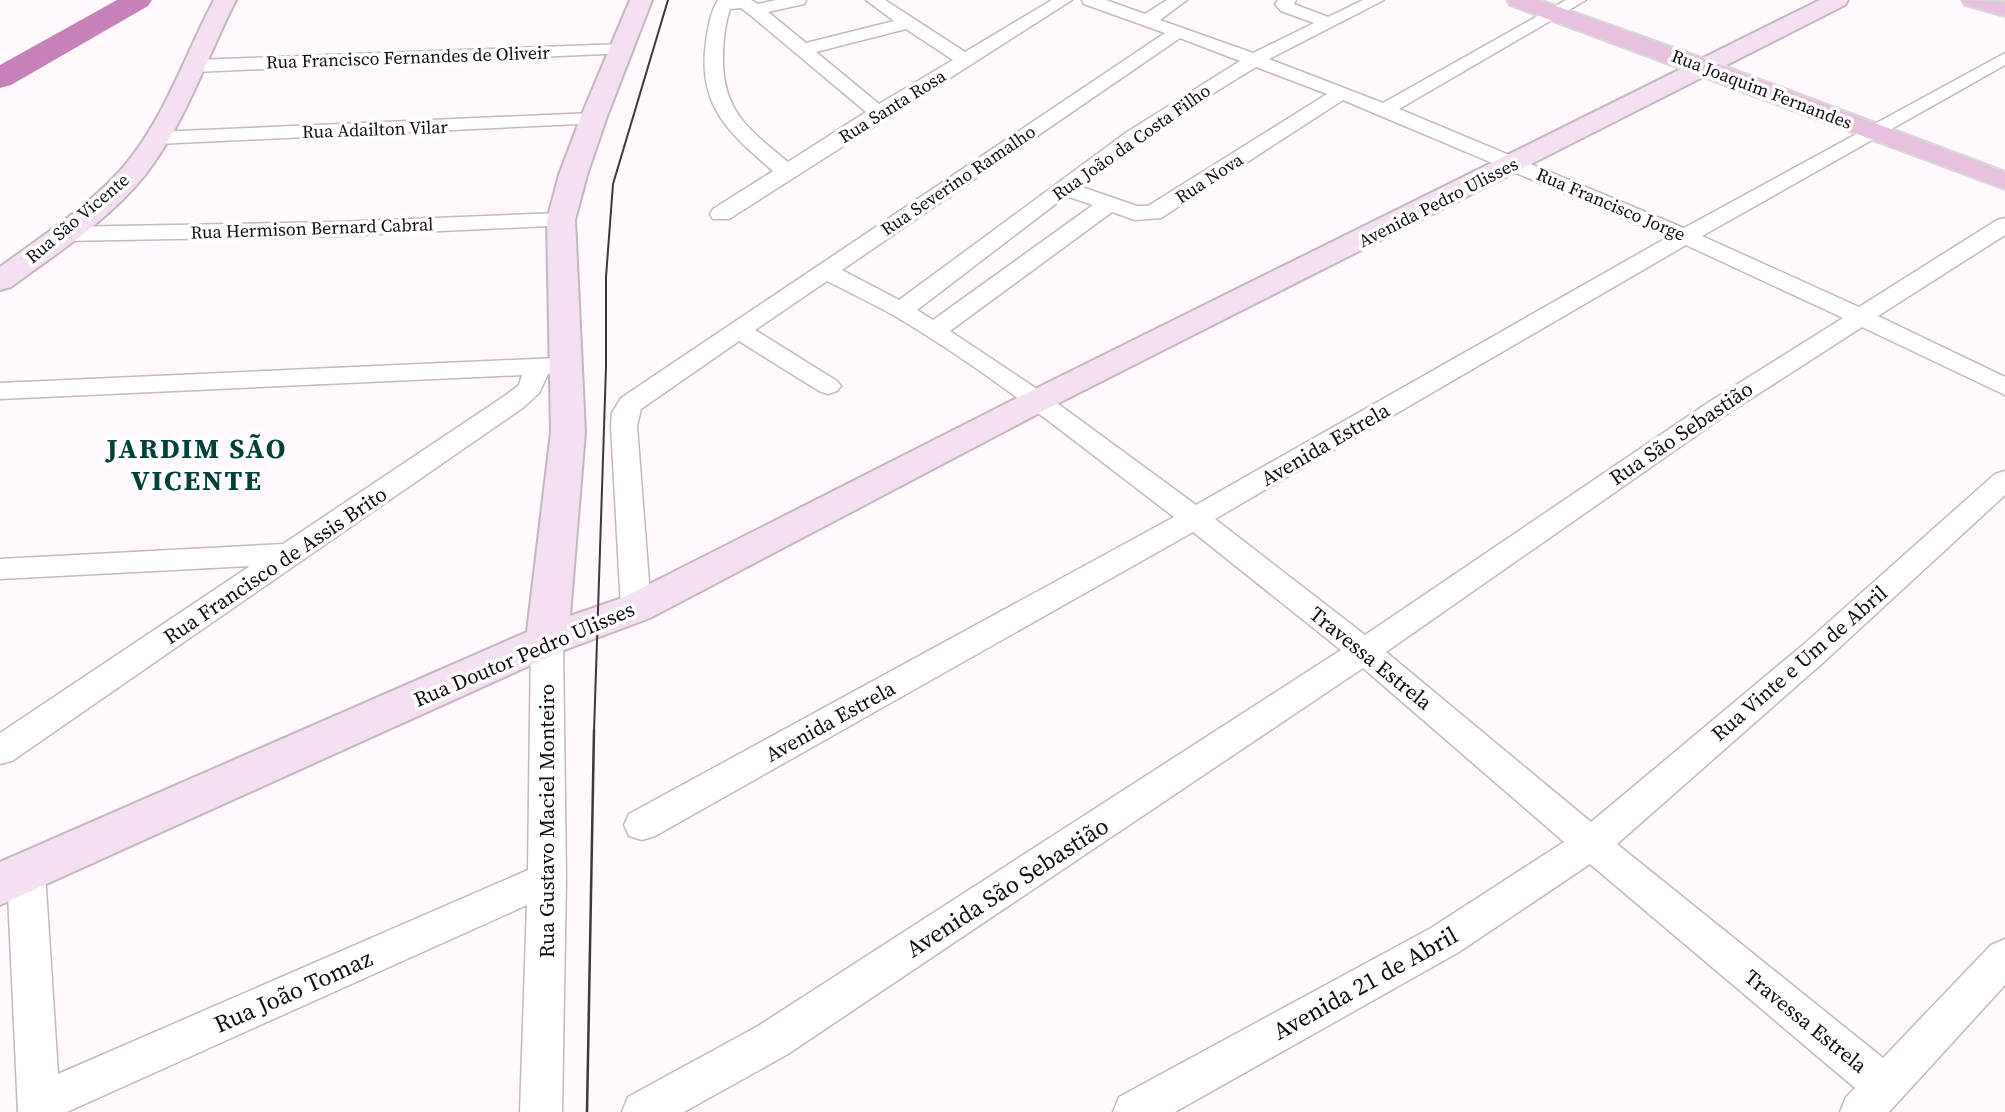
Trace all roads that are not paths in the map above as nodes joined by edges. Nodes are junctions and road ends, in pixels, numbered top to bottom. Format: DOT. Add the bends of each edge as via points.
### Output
graph roads {
  1 [pos="225,0"];
  2 [pos="640,0"];
  3 [pos="798,0"];
  4 [pos="874,0"];
  5 [pos="1064,0"];
  6 [pos="1090,0"];
  7 [pos="1179,0"];
  8 [pos="1288,0"];
  9 [pos="1376,0"];
  10 [pos="1518,0"];
  11 [pos="1578,0"];
  12 [pos="1837,0"];
  13 [pos="1973,0"];
  14 [pos="2005,9"];
  15 [pos="755,10"];
  16 [pos="1556,13"];
  17 [pos="1148,20"];
  18 [pos="908,23"];
  19 [pos="1330,23"];
  20 [pos="1179,31"];
  21 [pos="622,49"];
  22 [pos="801,50"];
  23 [pos="2005,58"];
  24 [pos="1255,59"];
  25 [pos="965,61"];
  26 [pos="195,66"];
  27 [pos="1705,67"];
  28 [pos="1343,92"];
  29 [pos="1386,109"];
  30 [pos="878,113"];
  31 [pos="593,120"];
  32 [pos="1871,131"];
  33 [pos="157,138"];
  34 [pos="1516,163"];
  35 [pos="787,172"];
  36 [pos="2005,181"];
  37 [pos="1065,188"];
  38 [pos="1109,204"];
  39 [pos="721,214"];
  40 [pos="561,220"];
  41 [pos="2005,225"];
  42 [pos="63,234"];
  43 [pos="1686,236"];
  44 [pos="825,271"];
  45 [pos="0,281"];
  46 [pos="901,310"];
  47 [pos="1861,316"];
  48 [pos="738,330"];
  49 [pos="934,331"];
  50 [pos="552,366"];
  51 [pos="828,386"];
  52 [pos="2005,387"];
  53 [pos="0,391"];
  54 [pos="1037,401"];
  55 [pos="2005,480"];
  56 [pos="1195,518"];
  57 [pos="289,554"];
  58 [pos="0,569"];
  59 [pos="636,608"];
  60 [pos="547,640"];
  61 [pos="1364,651"];
  62 [pos="0,751"];
  63 [pos="642,825"];
  64 [pos="1591,844"];
  65 [pos="13,878"];
  66 [pos="547,879"];
  67 [pos="2005,957"];
  68 [pos="1873,1099"];
  69 [pos="39,1108"];
  70 [pos="541,1112"];
  71 [pos="643,1112"];
  72 [pos="1134,1112"];
  1 -- 26 [label="street, Rua São Vicente"];
  2 -- 21 [label="street, Rua Gustavo Maciel Monteiro"];
  3 -- 15 [label="street"];
  4 -- 18 [label="street"];
  5 -- 25 [label="street, Rua Santa Rosa" via="1035,10"];
  6 -- 17 [label="street, Rua Francisco Jorge"];
  7 -- 17 [label="street"];
  8 -- 19 [label="street" via="1283,4 1287,7"];
  9 -- 19 [label="street, Rua João da Costa Filho"];
  10 -- 16 [label="main road, Rua Joaquim Fernandes"];
  11 -- 16 [label="street"];
  12 -- 27 [label="street, Avenida Pedro Ulisses"];
  13 -- 14 [label="main road"];
  15 -- 22 [label="street"];
  15 -- 35 [label="street" via="740,2 721,6 712,65 715,91 723,111 743,135"];
  16 -- 27 [label="main road, Rua Joaquim Fernandes"];
  16 -- 29 [label="street"];
  17 -- 20 [label="street, Rua Francisco Jorge"];
  18 -- 22 [label="street"];
  18 -- 25 [label="street"];
  19 -- 24 [label="street, Rua João da Costa Filho"];
  20 -- 24 [label="street, Rua Francisco Jorge"];
  20 -- 44 [label="street, Rua Severino Ramalho"];
  21 -- 26 [label="street, Rua Francisco Fernandes de Oliveir"];
  21 -- 31 [label="street, Rua Gustavo Maciel Monteiro"];
  22 -- 30 [label="street"];
  23 -- 32 [label="street, Avenida Estrela"];
  24 -- 28 [label="street, Rua Francisco Jorge"];
  24 -- 37 [label="street, Rua João da Costa Filho"];
  25 -- 30 [label="street, Rua Santa Rosa"];
  26 -- 33 [label="street, Rua São Vicente"];
  27 -- 32 [label="main road, Rua Joaquim Fernandes"];
  27 -- 34 [label="street, Avenida Pedro Ulisses"];
  28 -- 29 [label="street, Rua Francisco Jorge"];
  28 -- 38 [label="street, Rua Nova" via="1153,213 1135,213"];
  29 -- 34 [label="street, Rua Francisco Jorge"];
  30 -- 35 [label="street, Rua Santa Rosa"];
  31 -- 33 [label="street, Rua Adailton Vilar"];
  31 -- 40 [label="street, Rua Gustavo Maciel Monteiro"];
  32 -- 36 [label="main road, Rua Joaquim Fernandes"];
  32 -- 43 [label="street, Avenida Estrela"];
  33 -- 42 [label="street, Rua São Vicente" via="125,180"];
  34 -- 43 [label="street, Rua Francisco Jorge"];
  34 -- 54 [label="street, Avenida Pedro Ulisses"];
  35 -- 39 [label="street, Rua Santa Rosa"];
  37 -- 38 [label="street, Rua Nova"];
  37 -- 46 [label="street, Rua João da Costa Filho"];
  38 -- 49 [label="street"];
  40 -- 42 [label="street, Rua Hermison Bernard Cabral"];
  40 -- 50 [label="street, Rua Gustavo Maciel Monteiro"];
  41 -- 47 [label="street, Rua São Sebastião"];
  42 -- 45 [label="street, Rua São Vicente"];
  43 -- 47 [label="street, Rua Francisco Jorge"];
  43 -- 56 [label="street, Avenida Estrela"];
  44 -- 46 [label="street, Travessa Estrela"];
  44 -- 48 [label="street, Rua Severino Ramalho"];
  46 -- 49 [label="street, Travessa Estrela"];
  47 -- 52 [label="street, Rua Francisco Jorge"];
  47 -- 61 [label="street, Rua São Sebastião" via="1706,415"];
  48 -- 51 [label="street"];
  48 -- 59 [label="street, Rua Severino Ramalho" via="640,395 625,414"];
  49 -- 54 [label="street, Travessa Estrela"];
  50 -- 53 [label="street"];
  50 -- 57 [label="street, Rua Francisco de Assis Brito" via="516,401"];
  50 -- 60 [label="street, Rua Gustavo Maciel Monteiro" via="568,432"];
  54 -- 56 [label="street, Travessa Estrela"];
  54 -- 59 [label="street, Rua Doutor Pedro Ulisses"];
  55 -- 64 [label="street, Rua Vinte e Um de Abril" via="1815,652"];
  56 -- 61 [label="street, Travessa Estrela"];
  56 -- 63 [label="street, Avenida Estrela"];
  57 -- 58 [label="street"];
  57 -- 62 [label="street, Rua Francisco de Assis Brito"];
  59 -- 60 [label="street, Rua Doutor Pedro Ulisses"];
  60 -- 65 [label="street, Rua Doutor Pedro Ulisses"];
  60 -- 66 [label="street, Rua Gustavo Maciel Monteiro"];
  61 -- 64 [label="street, Travessa Estrela"];
  61 -- 71 [label="street, Avenida São Sebastião" via="784,1033"];
  64 -- 68 [label="street, Travessa Estrela"];
  64 -- 72 [label="street, Avenida 21 de Abril" via="1446,940"];
  65 -- 69 [label="street"];
  66 -- 69 [label="street, Rua João Tomaz"];
  66 -- 70 [label="street, Rua Gustavo Maciel Monteiro"];
  67 -- 68 [label="street"];
}
